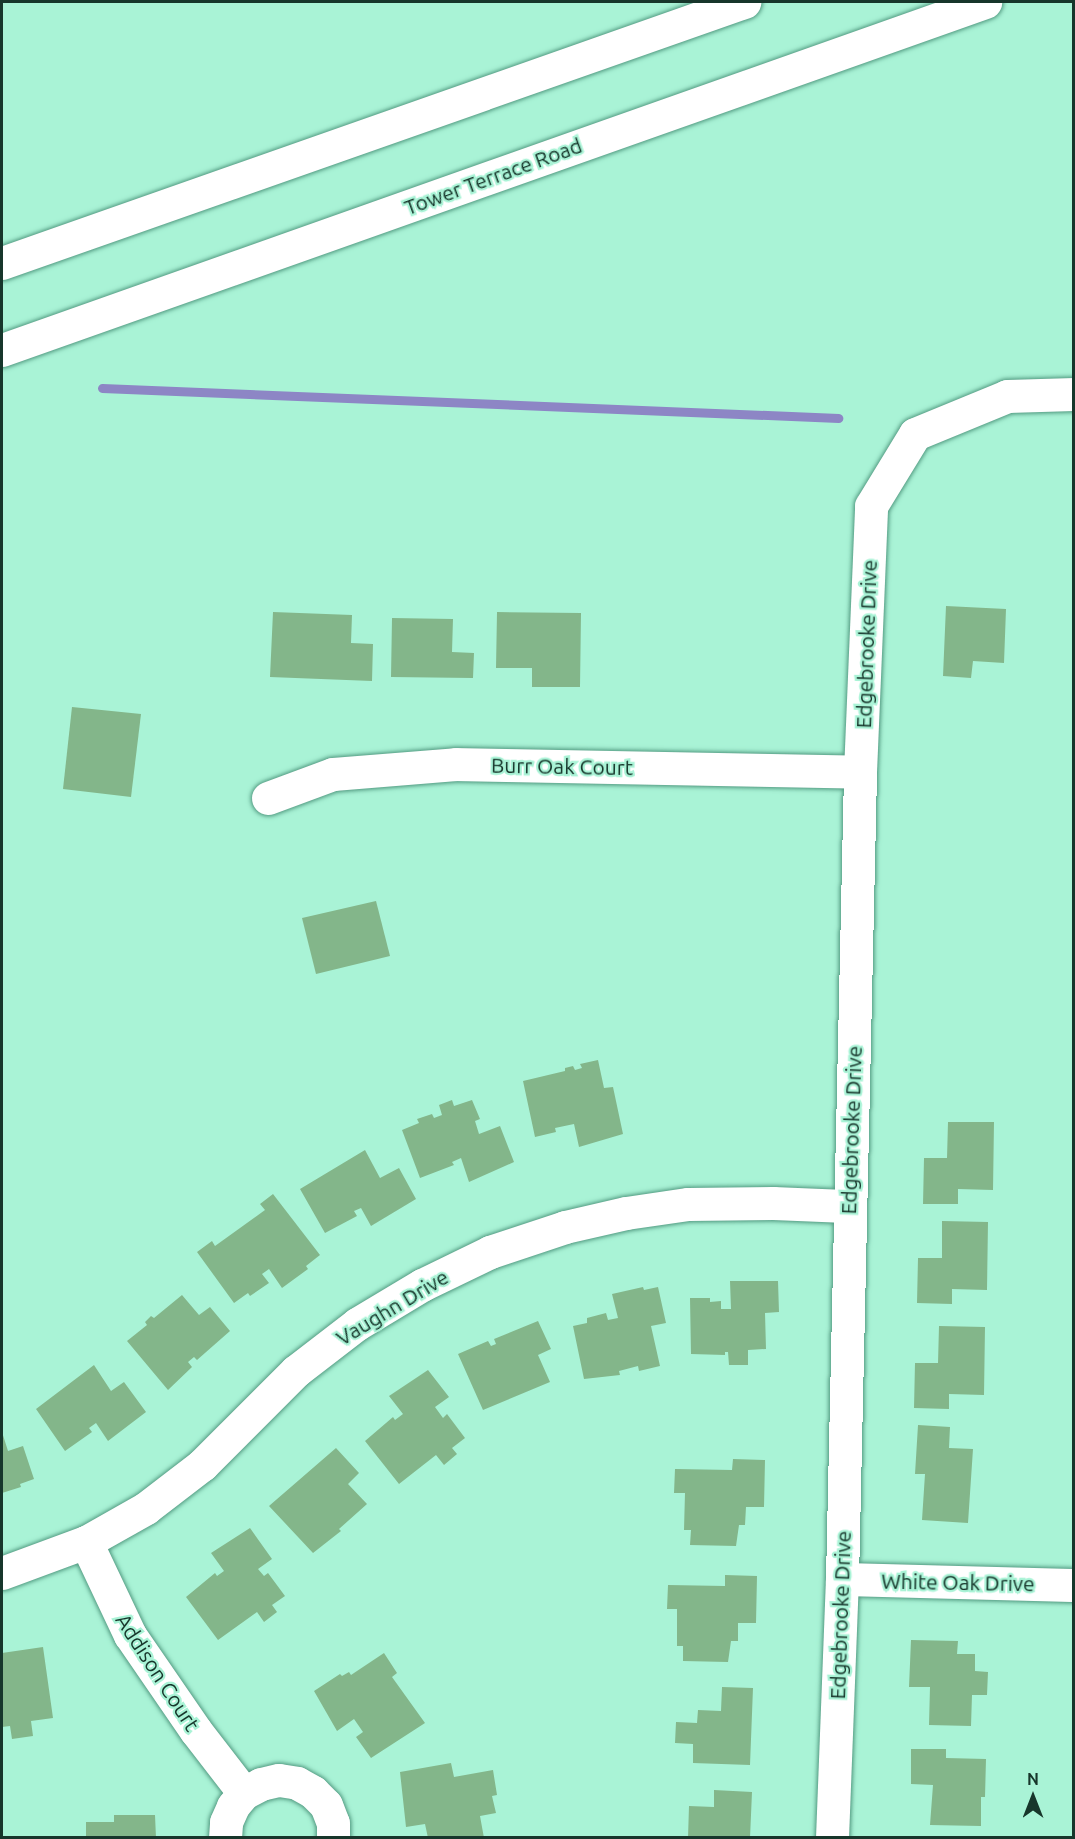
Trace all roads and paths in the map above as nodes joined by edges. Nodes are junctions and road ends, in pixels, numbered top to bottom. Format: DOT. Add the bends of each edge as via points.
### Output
graph roads {
  1 [pos="744,2"];
  2 [pos="985,2"];
  3 [pos="2,263"];
  4 [pos="2,350"];
  5 [pos="1074,394"];
  6 [pos="860,772"];
  7 [pos="268,798"];
  8 [pos="849,1206"];
  9 [pos="86,1542"];
  10 [pos="2,1573"];
  11 [pos="842,1579"];
  12 [pos="1074,1585"];
  13 [pos="244,1793"];
  14 [pos="225,1838"];
  15 [pos="333,1838"];
  16 [pos="832,1838"];
  1 -- 3 [label="street"];
  2 -- 4 [label="street, Tower Terrace Road"];
  5 -- 6 [label="street, Edgebrooke Drive" via="1007,396 915,434 872,506"];
  6 -- 7 [label="street, Burr Oak Court" via="456,764 333,774"];
  6 -- 8 [label="street, Edgebrooke Drive"];
  8 -- 9 [label="street, Vaughn Drive" via="688,1204 565,1227 490,1251 357,1324 296,1371 202,1465 146,1508"];
  8 -- 11 [label="street, Edgebrooke Drive"];
  9 -- 10 [label="street, Vaughn Drive"];
  9 -- 13 [label="street, Addison Court" via="130,1635"];
  11 -- 12 [label="street, White Oak Drive"];
  11 -- 16 [label="street, Edgebrooke Drive"];
  13 -- 14 [label="street" via="229,1814"];
  13 -- 15 [label="street" via="279,1780 297,1783 326,1805 333,1823"];
}
